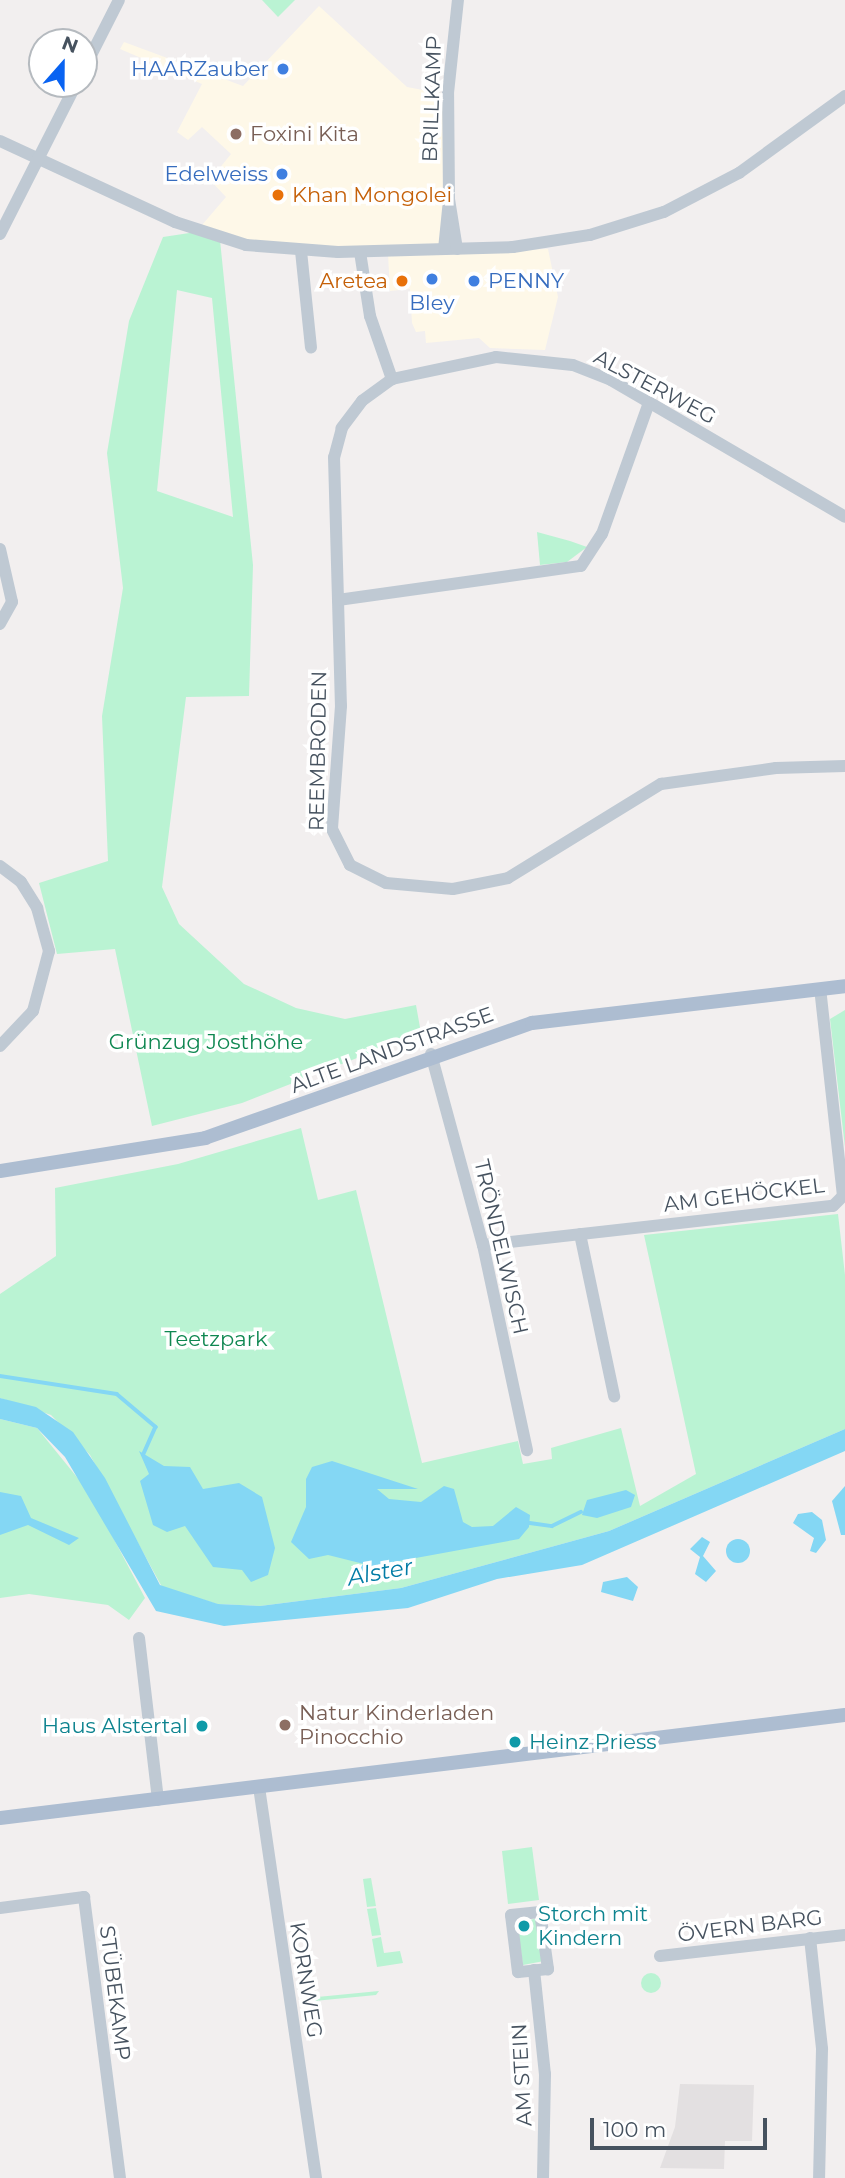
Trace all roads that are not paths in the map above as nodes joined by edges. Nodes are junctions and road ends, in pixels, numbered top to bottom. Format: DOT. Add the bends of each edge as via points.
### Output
graph roads {
  1 [pos="119,0"];
  2 [pos="458,0"];
  3 [pos="98,41"];
  4 [pos="845,96"];
  5 [pos="69,98"];
  6 [pos="0,141"];
  7 [pos="38,157"];
  8 [pos="0,234"];
  9 [pos="451,249"];
  10 [pos="301,251"];
  11 [pos="360,251"];
  12 [pos="310,347"];
  13 [pos="393,379"];
  14 [pos="649,403"];
  15 [pos="845,517"];
  16 [pos="0,549"];
  17 [pos="338,600"];
  18 [pos="0,624"];
  19 [pos="845,766"];
  20 [pos="0,866"];
  21 [pos="845,986"];
  22 [pos="820,989"];
  23 [pos="0,1046"];
  24 [pos="431,1054"];
  25 [pos="0,1171"];
  26 [pos="580,1234"];
  27 [pos="483,1245"];
  28 [pos="614,1396"];
  29 [pos="527,1450"];
  30 [pos="139,1637"];
  31 [pos="845,1715"];
  32 [pos="258,1787"];
  33 [pos="158,1800"];
  34 [pos="0,1818"];
  35 [pos="0,1908"];
  36 [pos="845,1935"];
  37 [pos="810,1938"];
  38 [pos="660,1956"];
  39 [pos="534,1970"];
  40 [pos="120,2178"];
  41 [pos="316,2178"];
  42 [pos="543,2178"];
  43 [pos="819,2178"];
  1 -- 3 [label="street"];
  2 -- 9 [label="street, BRILLKAMP" via="448,83"];
  4 -- 9 [label="street" via="739,173 664,212 556,242"];
  5 -- 7 [label="street"];
  6 -- 7 [label="street"];
  7 -- 8 [label="street"];
  7 -- 10 [label="street" via="201,232"];
  9 -- 11 [label="street"];
  10 -- 11 [label="street"];
  10 -- 12 [label="street"];
  11 -- 13 [label="street" via="370,316"];
  13 -- 14 [label="street, ALSTERWEG" via="496,357 573,365"];
  13 -- 17 [label="street, REEMBRODEN" via="355,410 334,457"];
  14 -- 15 [label="street, ALSTERWEG"];
  14 -- 17 [label="street" via="602,534 581,566"];
  16 -- 18 [label="street" via="12,602"];
  17 -- 19 [label="street, REEMBRODEN" via="341,706 332,830 350,865 386,883 453,889 508,878 661,784 752,770"];
  20 -- 23 [label="street" via="21,882 37,908 49,951 33,1011"];
  21 -- 22 [label="main road, ALTE LANDSTRASSE"];
  22 -- 24 [label="main road, ALTE LANDSTRASSE" via="573,1015"];
  22 -- 26 [label="street, AM GEHÖCKEL" via="843,1196 833,1206"];
  24 -- 25 [label="main road, ALTE LANDSTRASSE" via="205,1138"];
  24 -- 27 [label="street, TRÖNDELWISCH"];
  26 -- 27 [label="street, AM GEHÖCKEL"];
  26 -- 28 [label="street"];
  27 -- 29 [label="street, TRÖNDELWISCH"];
  30 -- 33 [label="street"];
  31 -- 32 [label="main road"];
  32 -- 33 [label="main road"];
  32 -- 41 [label="street, KORNWEG"];
  33 -- 34 [label="main road"];
  35 -- 40 [label="street, STÜBEKAMP" via="84,1897"];
  36 -- 37 [label="street, ÖVERN BARG"];
  37 -- 38 [label="street, ÖVERN BARG"];
  37 -- 43 [label="street" via="822,2049"];
  39 -- 39 [label="street" via="548,1969 540,1912 511,1915 519,1972"];
  39 -- 42 [label="street, AM STEIN" via="545,2074"];
}
